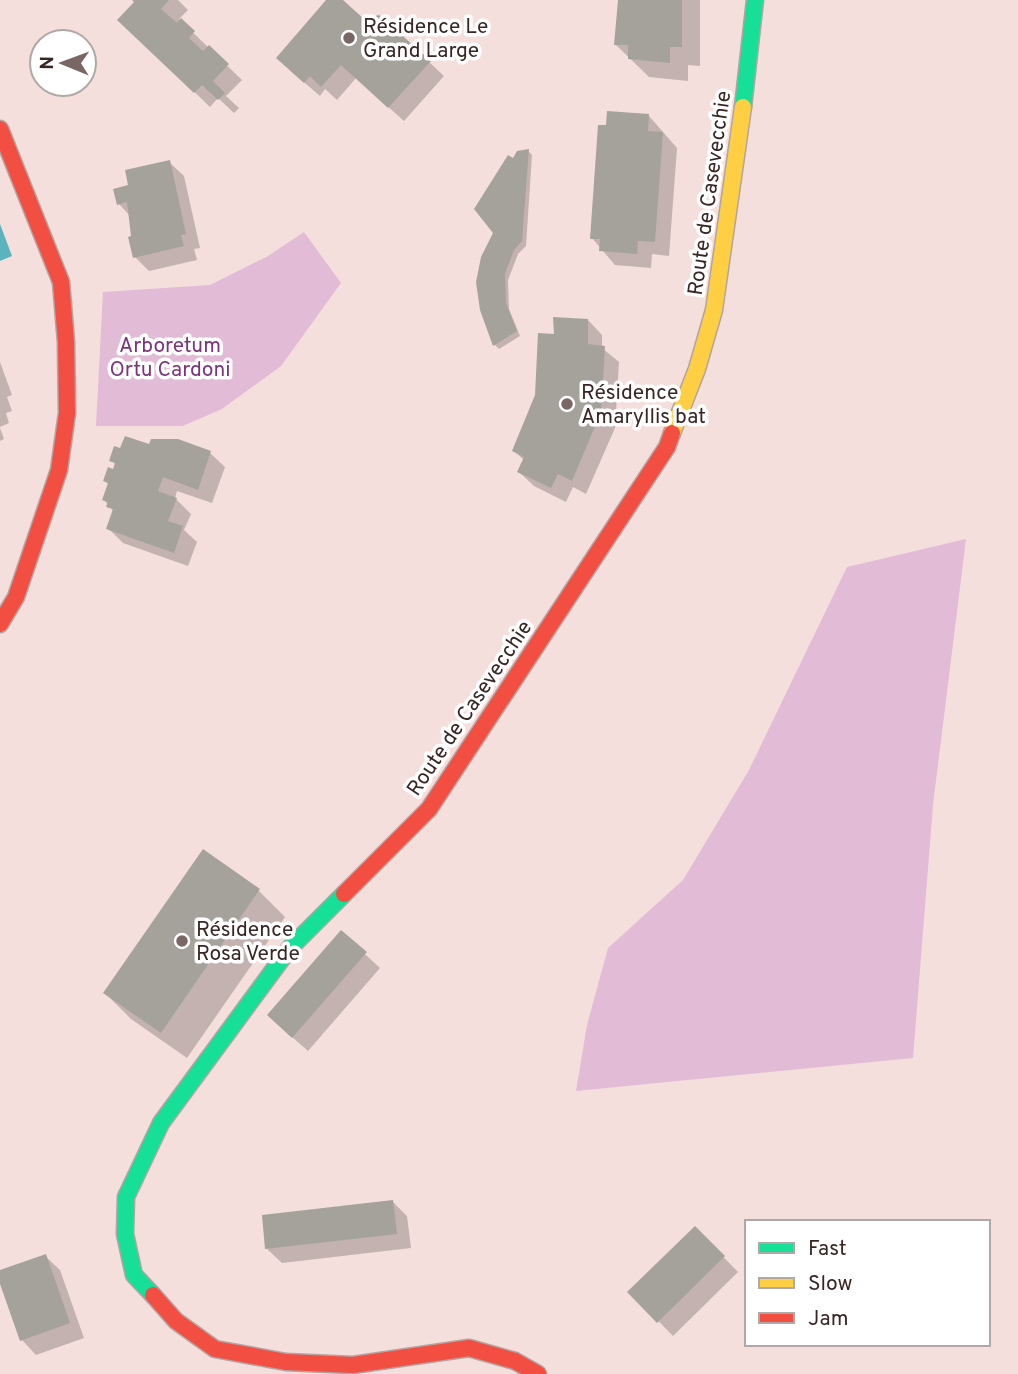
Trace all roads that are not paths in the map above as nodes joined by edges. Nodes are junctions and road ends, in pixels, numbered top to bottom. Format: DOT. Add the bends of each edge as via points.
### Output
graph roads {
  1 [pos="755,0"];
  2 [pos="0,129"];
  3 [pos="0,624"];
  4 [pos="538,1374"];
  1 -- 4 [label="street, Route de Casevecchie" via="713,310 697,369 667,447 429,809 289,949 161,1123 126,1197 125,1234 134,1275 176,1321 215,1349 286,1362 353,1365 469,1348 515,1361"];
  2 -- 3 [label="street" via="61,282 67,413 59,470 16,597"];
}
